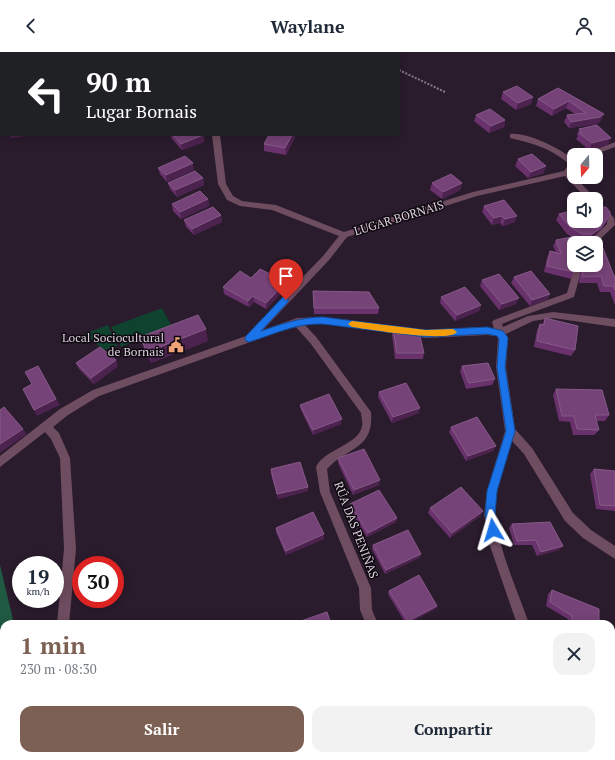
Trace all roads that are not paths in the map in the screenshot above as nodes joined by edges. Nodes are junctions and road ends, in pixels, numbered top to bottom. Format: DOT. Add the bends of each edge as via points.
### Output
graph roads {
  1 [pos="216,136"];
  2 [pos="513,136"];
  3 [pos="615,144"];
  4 [pos="603,149"];
  5 [pos="567,157"];
  6 [pos="567,173"];
  7 [pos="578,184"];
  8 [pos="585,192"];
  9 [pos="603,212"];
  10 [pos="344,235"];
  11 [pos="599,236"];
  12 [pos="577,272"];
  13 [pos="297,322"];
  14 [pos="615,323"];
  15 [pos="500,333"];
  16 [pos="249,339"];
  17 [pos="46,427"];
  18 [pos="510,431"];
  19 [pos="0,462"];
  20 [pos="615,553"];
  21 [pos="63,620"];
  22 [pos="370,620"];
  23 [pos="522,620"];
  1 -- 10 [label="street" via="222,184 230,198 240,203 273,207"];
  2 -- 5 [label="street" via="547,145"];
  3 -- 4 [label="street"];
  6 -- 10 [label="street, LUGAR BORNAIS" via="476,194"];
  7 -- 8 [label="street"];
  9 -- 11 [label="street" via="611,225"];
  10 -- 16 [label="street, LUGAR BORNAIS" via="326,258"];
  12 -- 15 [label="street" via="571,295 497,322"];
  13 -- 15 [label="street, LUGAR BORNAIS" via="323,320 426,334 487,331"];
  13 -- 16 [label="street, LUGAR BORNAIS"];
  13 -- 22 [label="street, RÚA DAS PENIÑAS" via="366,412 367,426 361,438 321,467 325,492 365,588 366,610"];
  14 -- 15 [label="street, LUGAR BORNAIS" via="553,315 532,318"];
  15 -- 18 [label="street" via="503,338 501,367"];
  16 -- 17 [label="street, LUGAR BORNAIS" via="96,394 64,412"];
  17 -- 19 [label="street, LUGAR BORNAIS"];
  17 -- 21 [label="street" via="55,436 66,458 70,549"];
  18 -- 20 [label="street" via="528,451 569,517 587,534"];
  18 -- 23 [label="street" via="492,491 490,515 496,546"];
}
